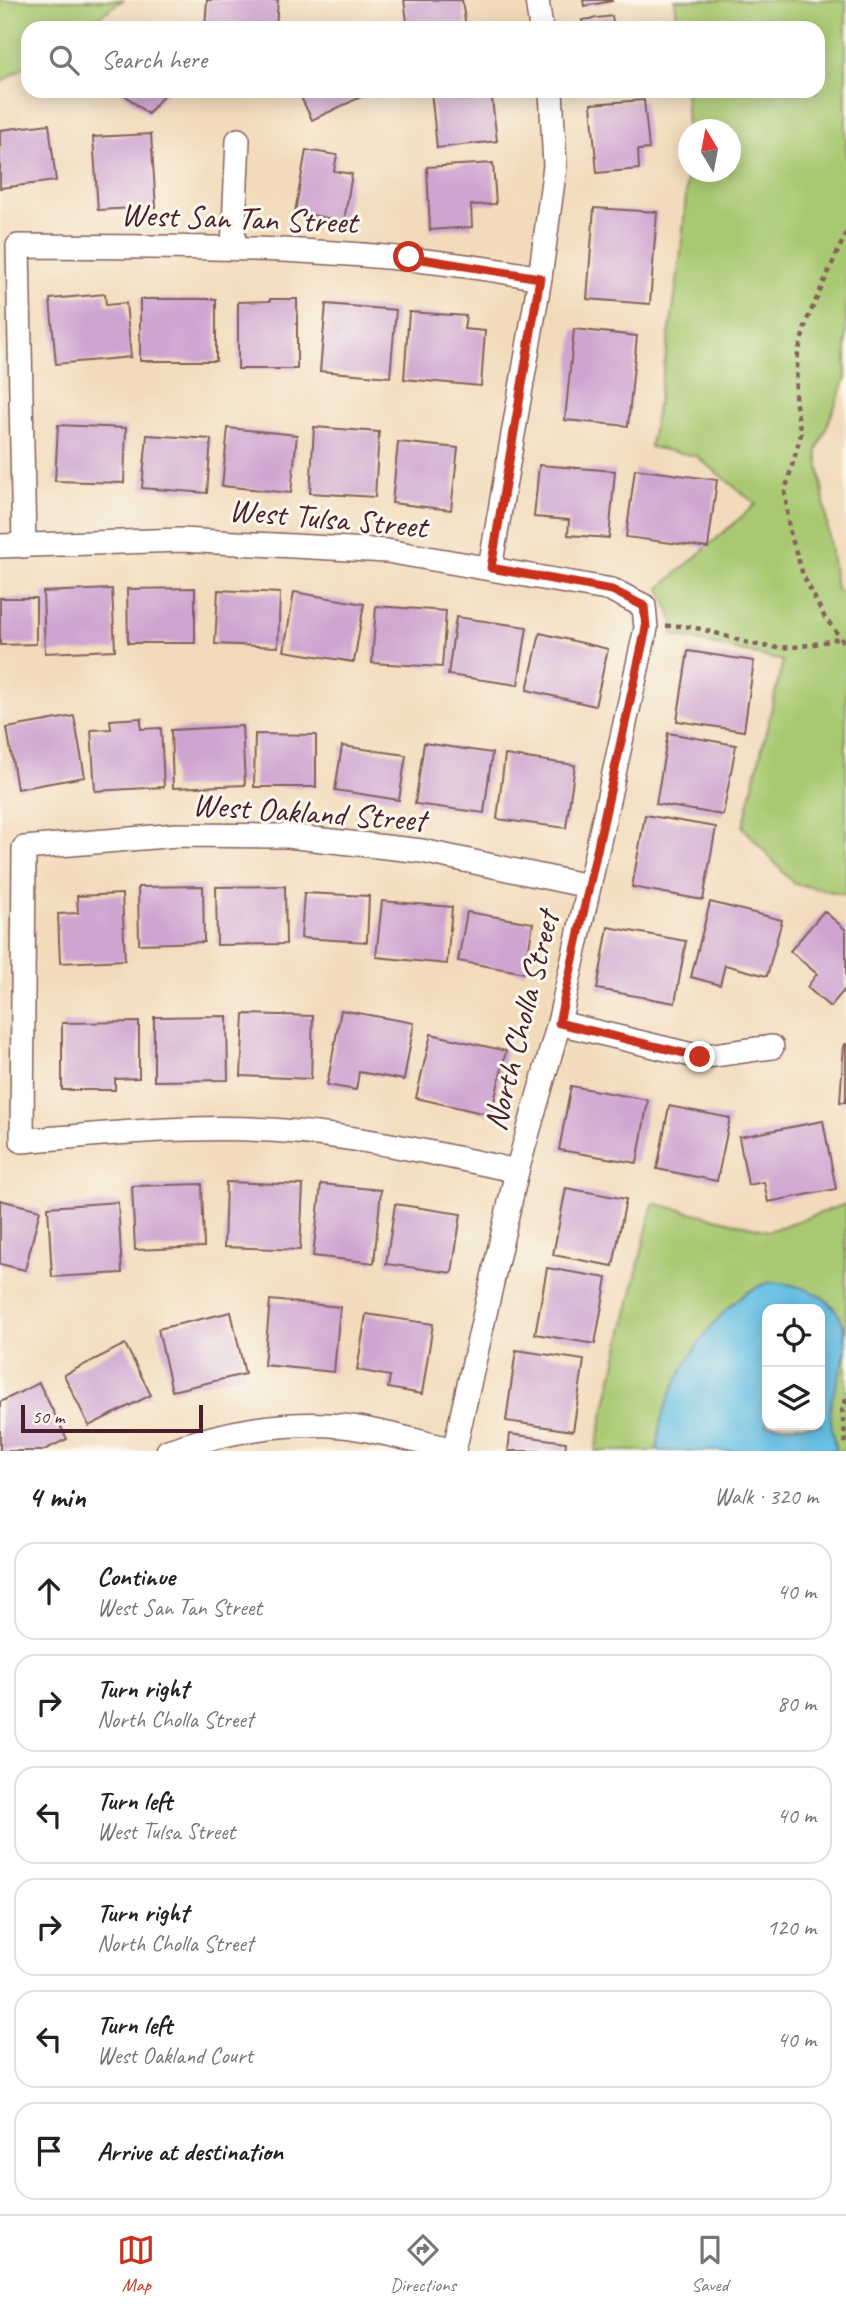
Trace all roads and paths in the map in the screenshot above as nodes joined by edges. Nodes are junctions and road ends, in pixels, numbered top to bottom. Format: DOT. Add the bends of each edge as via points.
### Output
graph roads {
  1 [pos="537,0"];
  2 [pos="540,21"];
  3 [pos="551,98"];
  4 [pos="238,140"];
  5 [pos="846,233"];
  6 [pos="233,247"];
  7 [pos="540,278"];
  8 [pos="0,546"];
  9 [pos="24,546"];
  10 [pos="491,568"];
  11 [pos="645,617"];
  12 [pos="840,638"];
  13 [pos="846,645"];
  14 [pos="588,886"];
  15 [pos="559,1023"];
  16 [pos="772,1047"];
  17 [pos="517,1171"];
  18 [pos="846,1399"];
  19 [pos="846,1445"];
  20 [pos="454,1450"];
  21 [pos="168,1451"];
  1 -- 2 [label="street"];
  3 -- 7 [label="street" via="555,166"];
  4 -- 6 [label="street"];
  5 -- 12 [label="path" via="797,353 795,399 801,434 785,491 789,529 803,575"];
  6 -- 7 [label="street, West San Tan Street" via="409,257"];
  6 -- 9 [label="street, West San Tan Street" via="18,246"];
  7 -- 10 [label="street"];
  8 -- 9 [label="street, West Tulsa Street"];
  9 -- 10 [label="street, West Tulsa Street" via="182,540 387,551"];
  10 -- 11 [label="street, West Tulsa Street" via="612,590"];
  11 -- 12 [label="path" via="760,646 782,648"];
  11 -- 14 [label="street, North Cholla Street"];
  12 -- 13 [label="path"];
  14 -- 15 [label="street, North Cholla Street"];
  14 -- 17 [label="street, West Oakland Street" via="422,850 287,836 177,835 23,848 22,1141 156,1130 271,1130 394,1143"];
  15 -- 16 [label="street" via="700,1057"];
  15 -- 17 [label="street, North Cholla Street"];
  17 -- 20 [label="street, North Cholla Street"];
  18 -- 19 [label="path" via="842,1411"];
  20 -- 21 [label="street" via="343,1426 275,1425 213,1436"];
}
